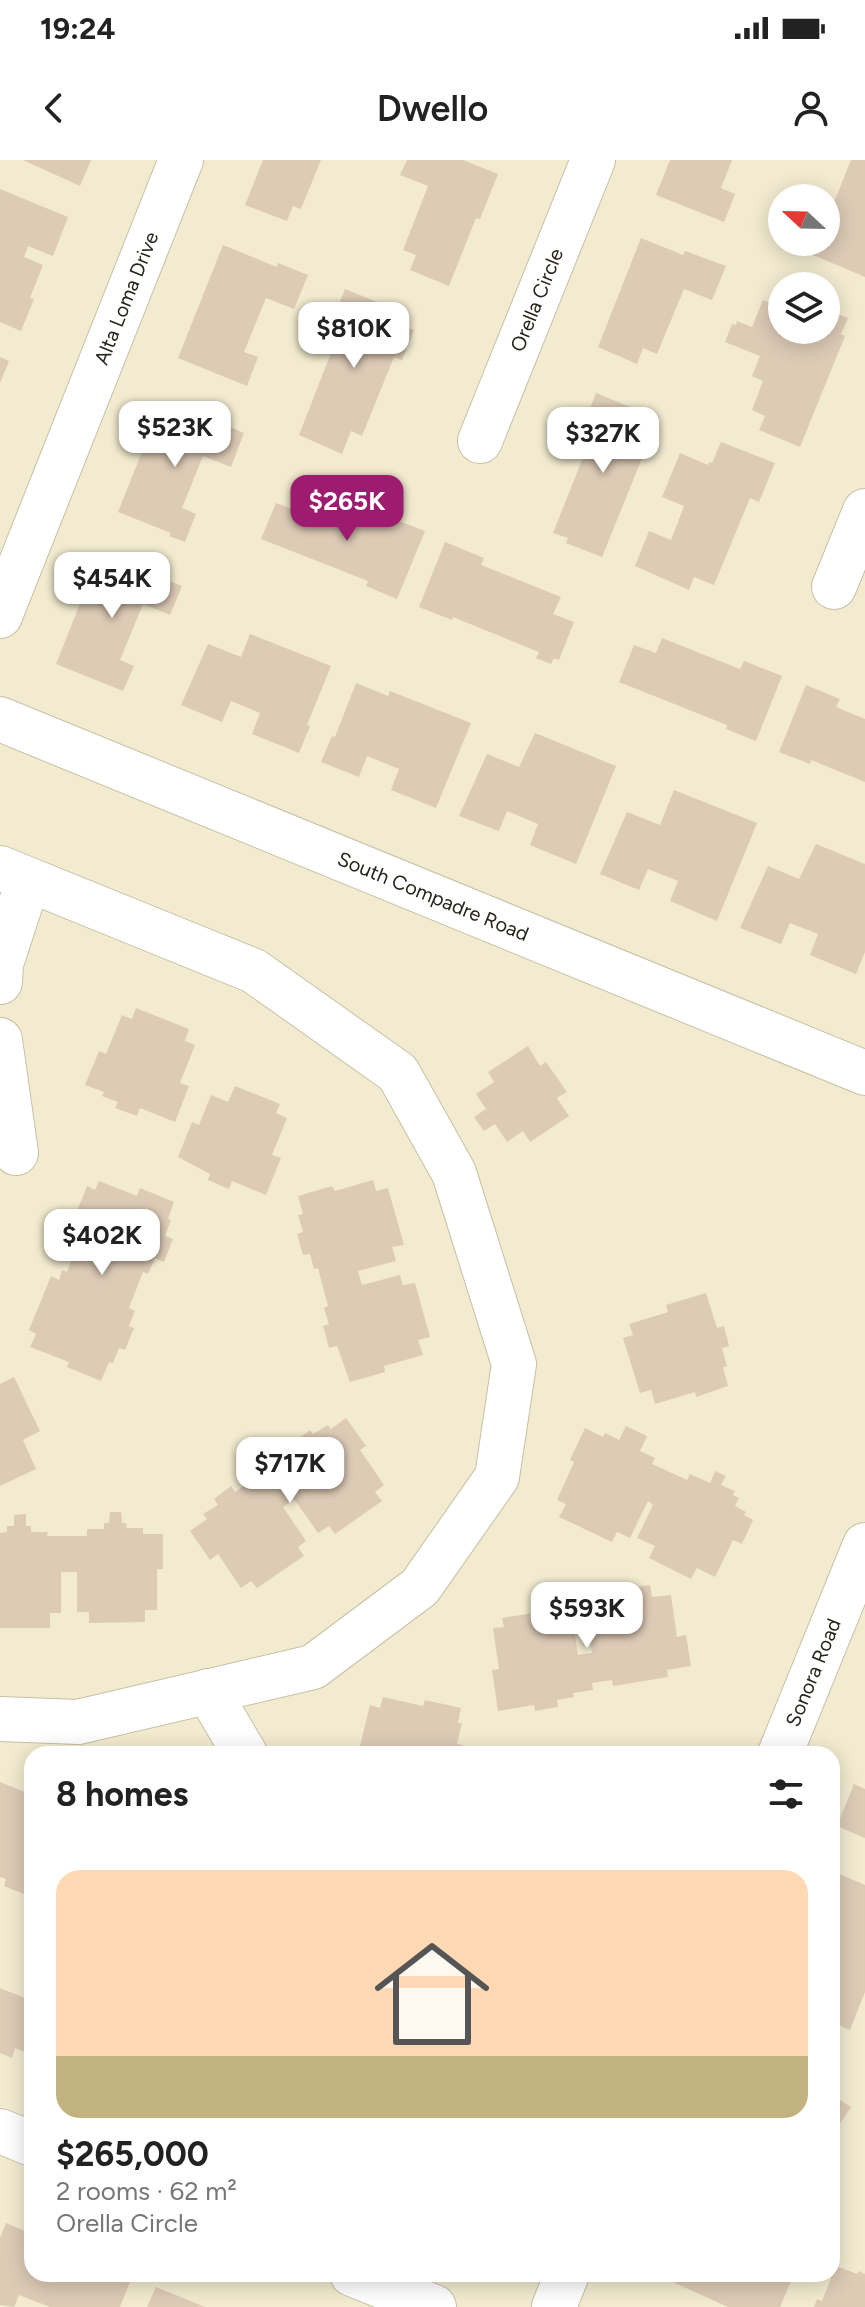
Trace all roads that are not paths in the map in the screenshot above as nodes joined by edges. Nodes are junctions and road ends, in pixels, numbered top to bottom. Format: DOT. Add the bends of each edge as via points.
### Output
graph roads {
  1 [pos="181,160"];
  2 [pos="593,160"];
  3 [pos="480,441"];
  4 [pos="865,511"];
  5 [pos="834,587"];
  6 [pos="0,616"];
  7 [pos="0,719"];
  8 [pos="14,875"];
  9 [pos="0,982"];
  10 [pos="0,1040"];
  11 [pos="865,1073"];
  12 [pos="16,1153"];
  13 [pos="865,1545"];
  14 [pos="208,1691"];
  15 [pos="0,1719"];
  16 [pos="240,1746"];
  17 [pos="783,1746"];
  18 [pos="0,2131"];
  19 [pos="24,2141"];
  20 [pos="372,2282"];
  21 [pos="564,2282"];
  22 [pos="434,2307"];
  23 [pos="554,2307"];
  1 -- 6 [label="street, Alta Loma Drive"];
  2 -- 3 [label="street, Orella Circle"];
  4 -- 5 [label="street"];
  7 -- 11 [label="street, South Compadre Road"];
  8 -- 9 [label="street"];
  8 -- 14 [label="street" via="254,971 398,1073 454,1173 514,1364 497,1477 420,1587 313,1667"];
  10 -- 12 [label="street"];
  13 -- 17 [label="street, Sonora Road"];
  14 -- 15 [label="street" via="78,1722"];
  14 -- 16 [label="street"];
  18 -- 19 [label="street"];
  20 -- 22 [label="street"];
  21 -- 23 [label="street"];
}
